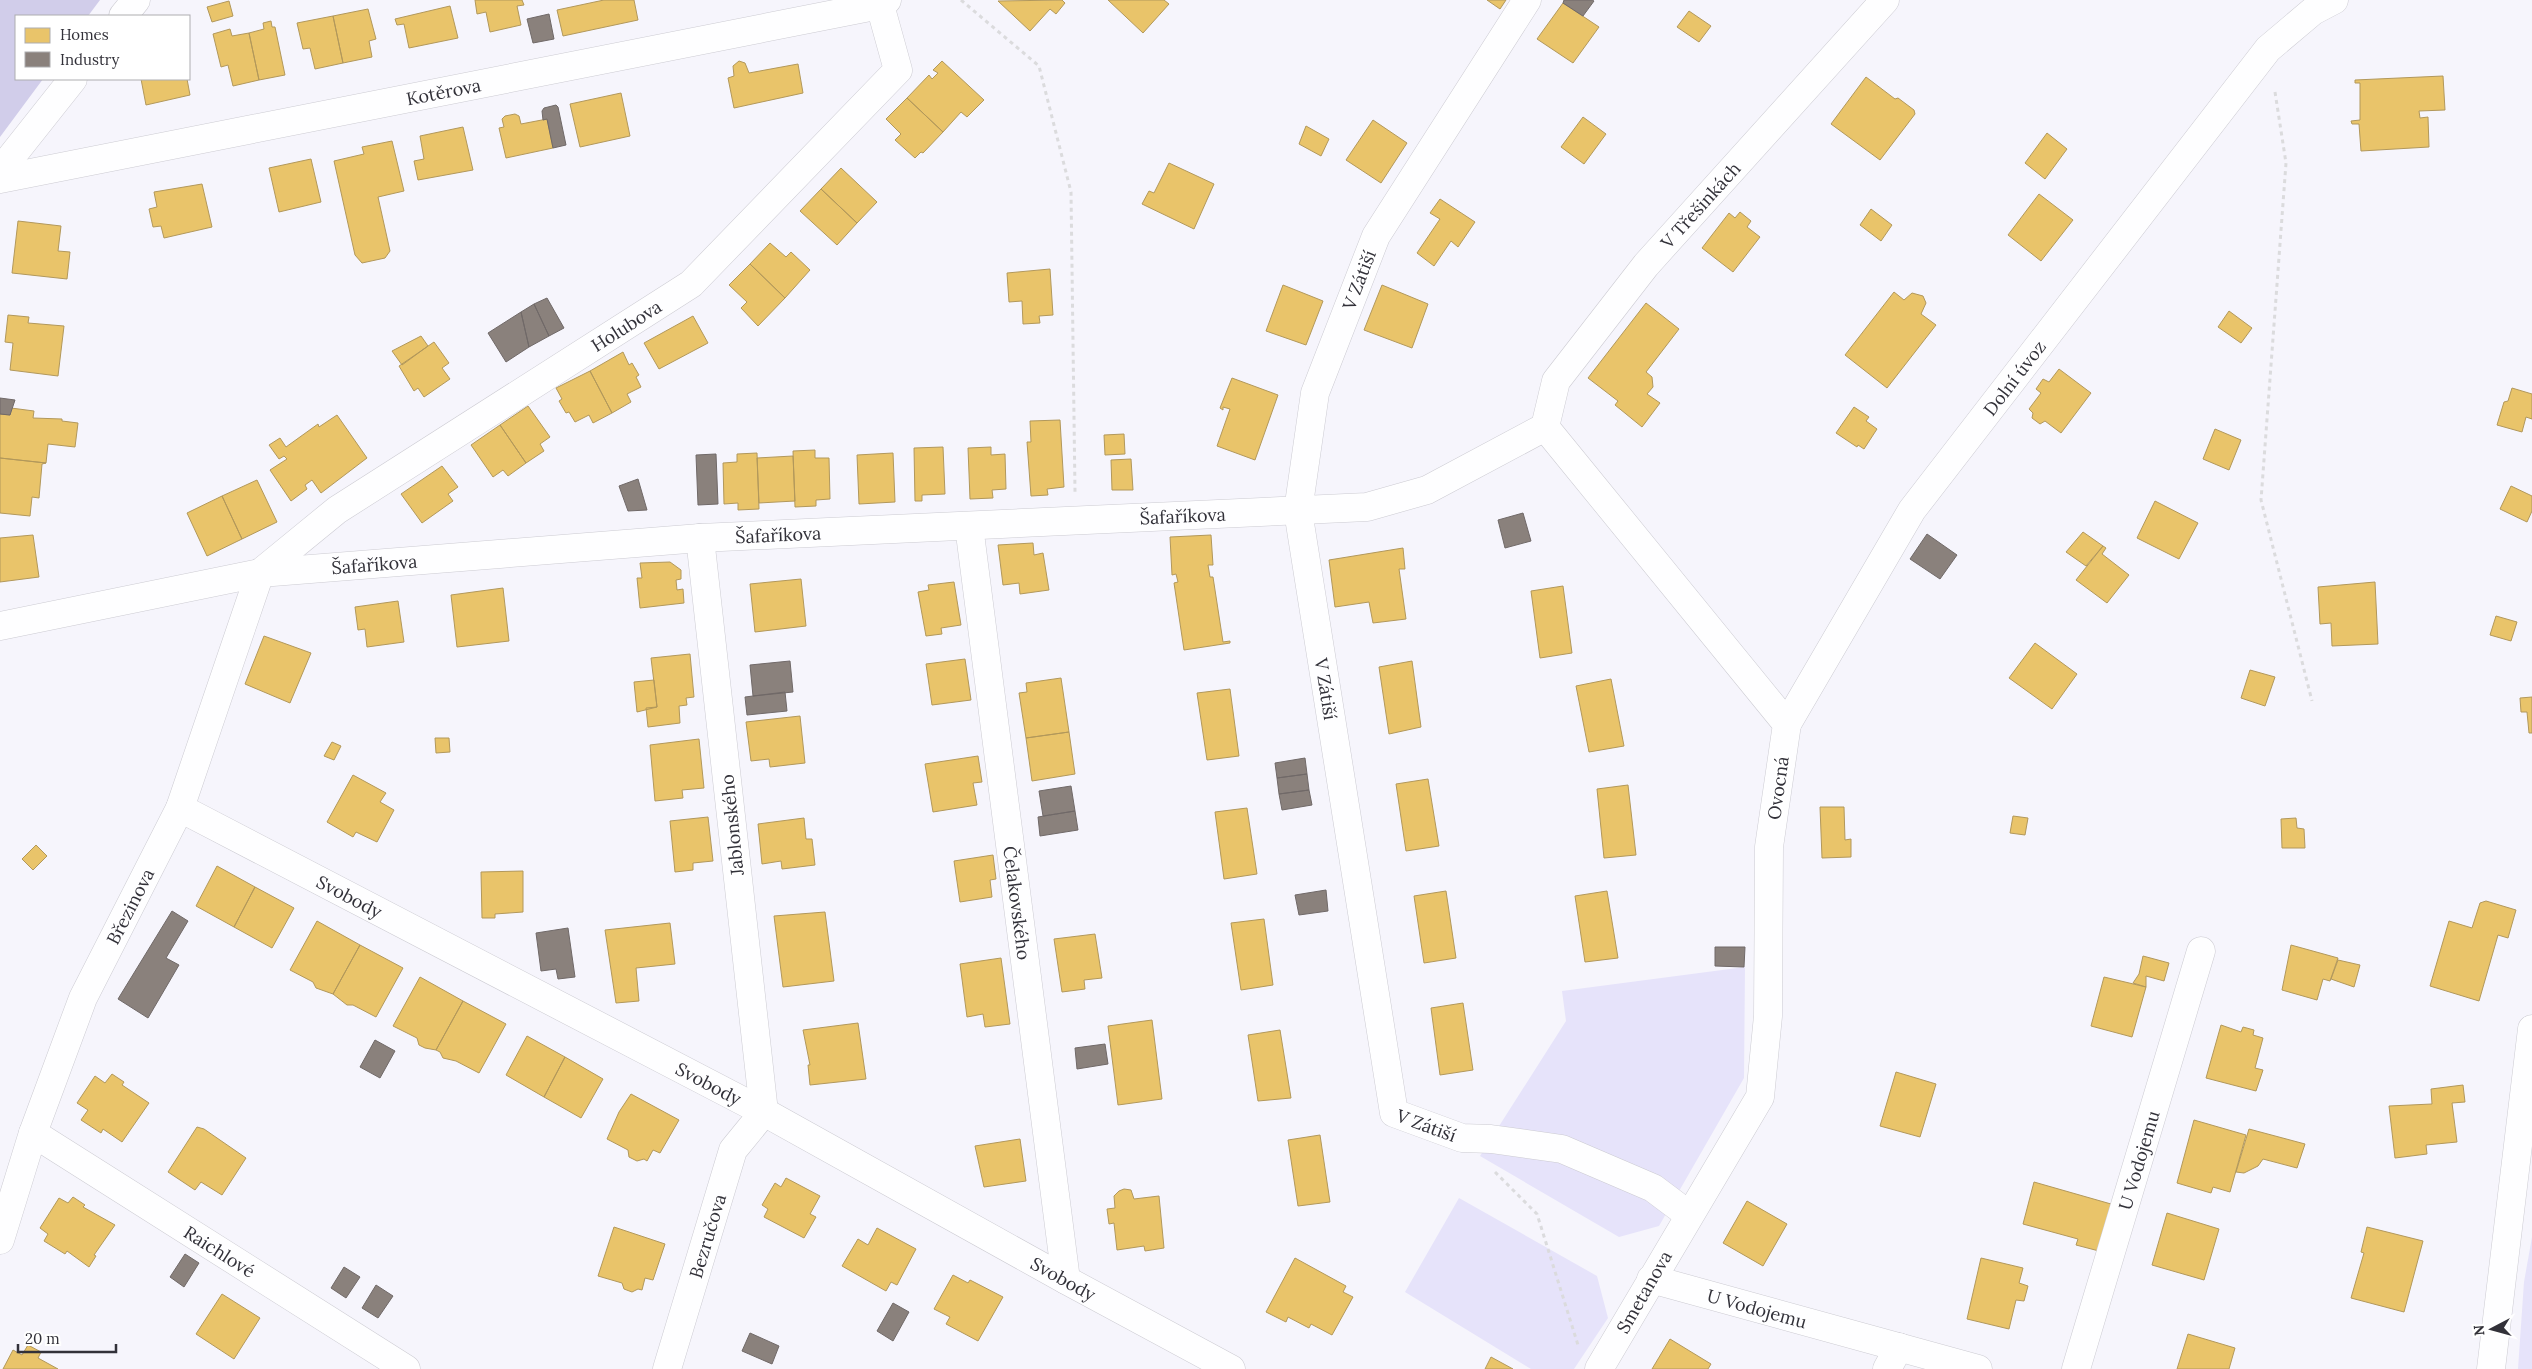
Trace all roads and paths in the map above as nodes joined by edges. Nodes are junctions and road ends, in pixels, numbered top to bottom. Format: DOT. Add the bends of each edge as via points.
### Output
graph roads {
  1 [pos="136,0"];
  2 [pos="961,0"];
  3 [pos="1528,0"];
  4 [pos="1885,0"];
  5 [pos="2334,0"];
  6 [pos="884,2"];
  7 [pos="124,15"];
  8 [pos="2268,50"];
  9 [pos="72,80"];
  10 [pos="0,171"];
  11 [pos="0,179"];
  12 [pos="1545,427"];
  13 [pos="1298,511"];
  14 [pos="1075,520"];
  15 [pos="969,526"];
  16 [pos="700,538"];
  17 [pos="260,573"];
  18 [pos="0,626"];
  19 [pos="2312,701"];
  20 [pos="1787,724"];
  21 [pos="180,808"];
  22 [pos="2200,951"];
  23 [pos="2532,1029"];
  24 [pos="764,1112"];
  25 [pos="33,1133"];
  26 [pos="1462,1138"];
  27 [pos="1689,1214"];
  28 [pos="0,1240"];
  29 [pos="1066,1280"];
  30 [pos="1651,1280"];
  31 [pos="1893,1358"];
  32 [pos="1589,1360"];
  33 [pos="406,1369"];
  34 [pos="667,1369"];
  35 [pos="1231,1369"];
  36 [pos="1978,1369"];
  37 [pos="2076,1369"];
  38 [pos="2491,1369"];
  1 -- 7 [label="street"];
  2 -- 14 [label="path" via="1039,66 1071,192"];
  3 -- 13 [label="street, V Zátiší" via="1376,236 1315,393"];
  4 -- 12 [label="street, V Třešinkách" via="1646,265 1556,381"];
  5 -- 8 [label="street, Dolní úvoz" via="2313,12"];
  6 -- 11 [label="street, Kotěrova"];
  6 -- 17 [label="street, Holubova" via="898,70 691,284 337,510"];
  8 -- 19 [label="path" via="2286,163 2262,500"];
  8 -- 20 [label="street, Dolní úvoz" via="1912,510"];
  9 -- 10 [label="street"];
  12 -- 13 [label="street, Šafaříkova" via="1426,490 1367,507"];
  12 -- 20 [label="street"];
  13 -- 14 [label="street, Šafaříkova"];
  13 -- 26 [label="street, V Zátiší" via="1394,1113"];
  14 -- 15 [label="street, Šafaříkova"];
  15 -- 16 [label="street, Šafaříkova"];
  15 -- 29 [label="street, Čelakovského"];
  16 -- 17 [label="street, Šafaříkova"];
  16 -- 24 [label="street, Jablonského"];
  17 -- 18 [label="street, Šafaříkova"];
  17 -- 21 [label="street, Březinova"];
  20 -- 27 [label="street, Ovocná" via="1769,847 1768,1016 1760,1097"];
  21 -- 24 [label="street, Svobody"];
  21 -- 25 [label="street, Březinova" via="83,998"];
  22 -- 37 [label="street, U Vodojemu"];
  23 -- 38 [label="street"];
  24 -- 29 [label="street, Svobody"];
  24 -- 34 [label="street, Bezručova" via="733,1150"];
  25 -- 28 [label="street, Březinova"];
  25 -- 33 [label="street, Raichlové"];
  26 -- 27 [label="street, V Zátiší" via="1562,1149 1653,1188"];
  26 -- 32 [label="path" via="1537,1214"];
  27 -- 30 [label="street, Smetanova"];
  29 -- 35 [label="street, Svobody"];
  30 -- 31 [label="street, U Vodojemu"];
  30 -- 32 [label="street, Smetanova"];
  31 -- 36 [label="street, U Vodojemu"];
}
